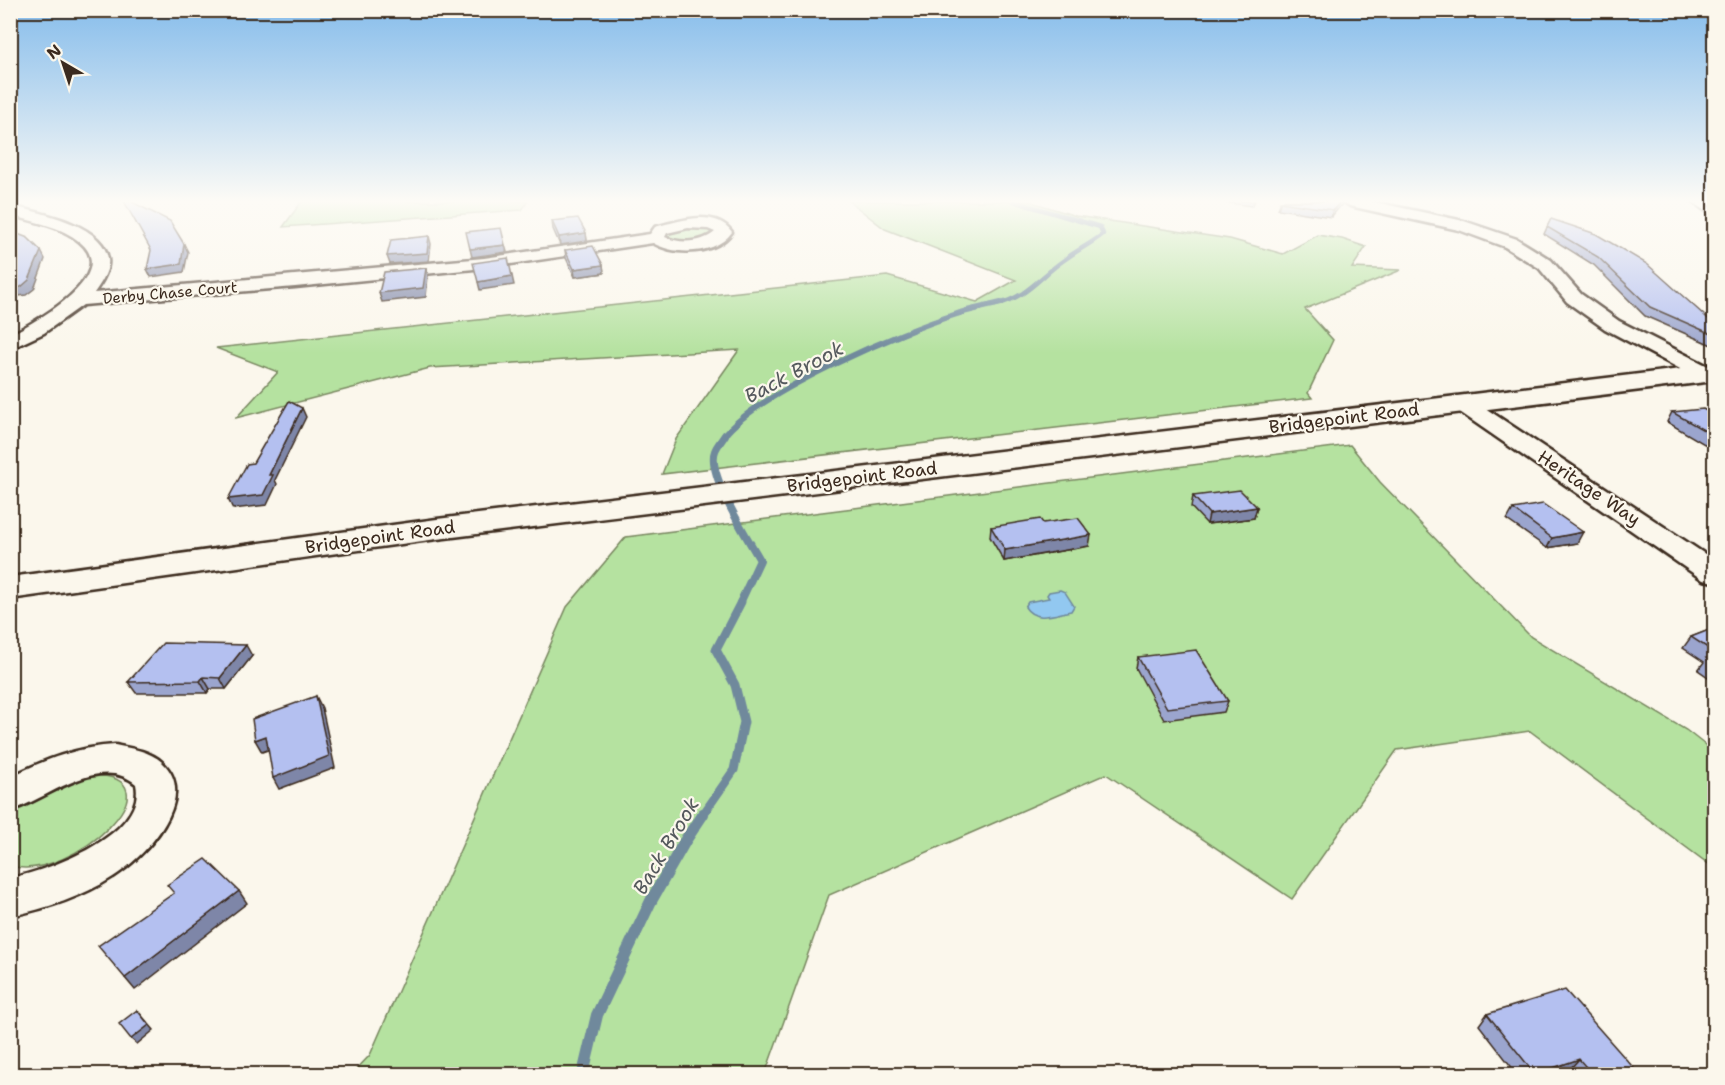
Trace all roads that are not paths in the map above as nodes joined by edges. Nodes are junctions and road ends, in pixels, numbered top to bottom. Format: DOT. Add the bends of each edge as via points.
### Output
graph roads {
  1 [pos="97,252"];
  2 [pos="560,252"];
  3 [pos="1525,252"];
  4 [pos="77,300"];
  5 [pos="10,344"];
  6 [pos="1711,374"];
  7 [pos="1462,403"];
  8 [pos="1714,573"];
  9 [pos="10,588"];
  10 [pos="10,796"];
  11 [pos="10,897"];
  1 -- 4 [label="street" via="98,270"];
  2 -- 4 [label="street, Derby Chase Court" via="295,282"];
  3 -- 6 [label="street" via="1545,264 1574,298 1612,325"];
  4 -- 5 [label="street"];
  6 -- 7 [label="street, Bridgepoint Road"];
  7 -- 8 [label="street, Heritage Way"];
  7 -- 9 [label="street, Bridgepoint Road" via="437,529"];
  10 -- 11 [label="street" via="64,769 93,761 118,760 139,764 153,776 157,793 149,815 131,839 103,862 69,882 32,895"];
}
